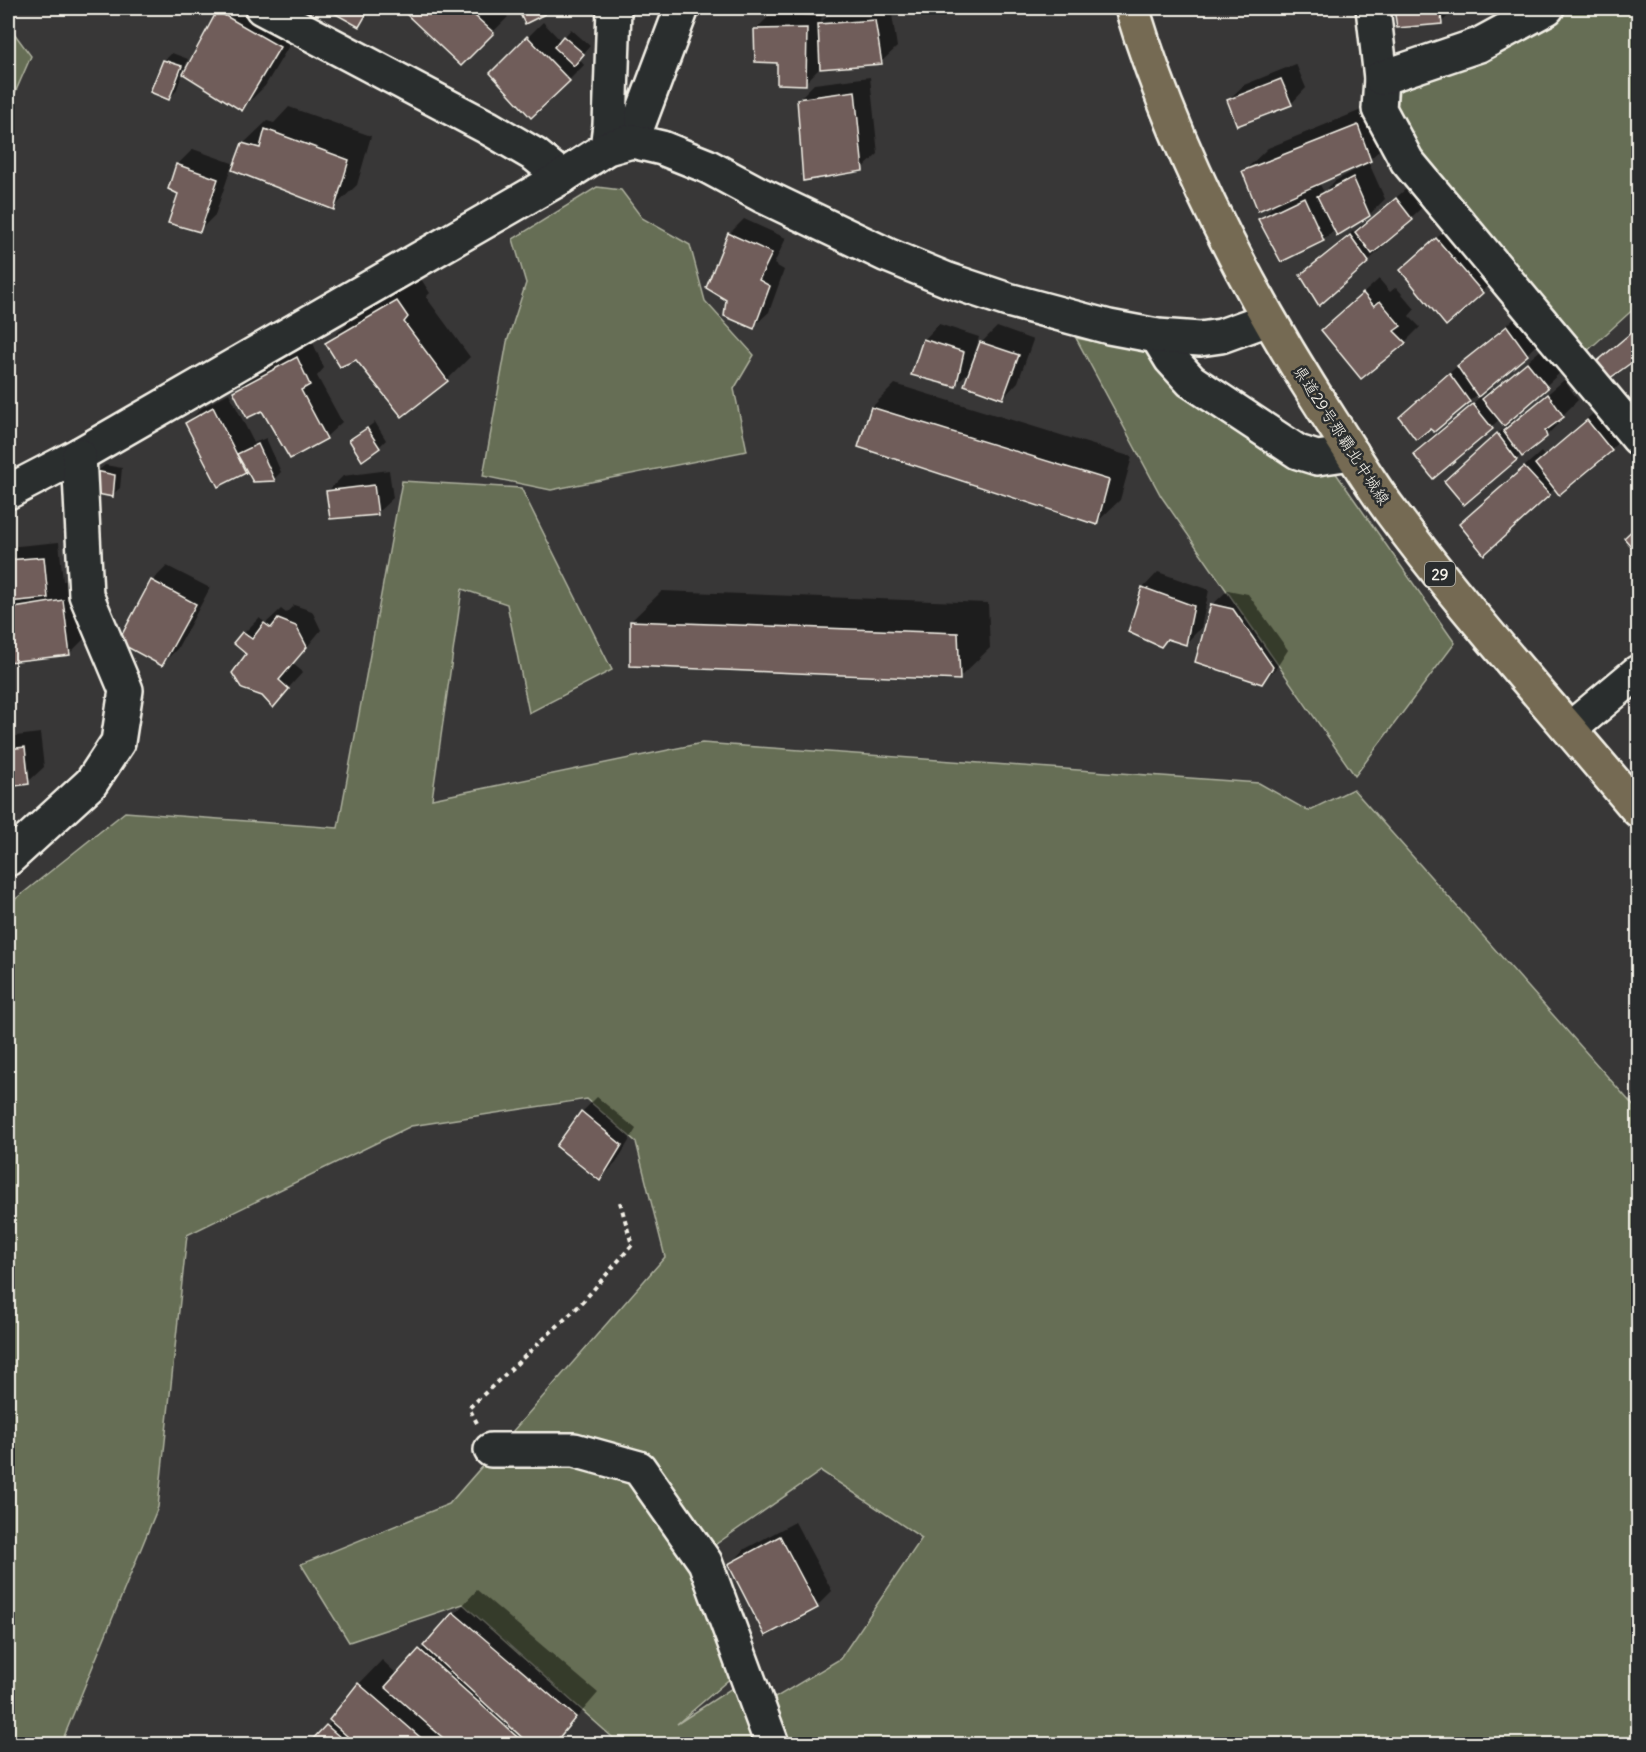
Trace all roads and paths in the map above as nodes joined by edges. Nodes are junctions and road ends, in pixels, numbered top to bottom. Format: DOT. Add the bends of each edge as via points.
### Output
graph roads {
  1 [pos="262,8"];
  2 [pos="614,8"];
  3 [pos="682,8"];
  4 [pos="1132,8"];
  5 [pos="1373,8"];
  6 [pos="1547,8"];
  7 [pos="1381,78"];
  8 [pos="620,145"];
  9 [pos="562,177"];
  10 [pos="1268,319"];
  11 [pos="1157,336"];
  12 [pos="1638,438"];
  13 [pos="1352,453"];
  14 [pos="79,455"];
  15 [pos="8,492"];
  16 [pos="1638,672"];
  17 [pos="1570,729"];
  18 [pos="1638,810"];
  19 [pos="8,859"];
  20 [pos="620,1202"];
  21 [pos="491,1450"];
  22 [pos="772,1744"];
  1 -- 9 [label="street" via="487,127 548,164"];
  2 -- 8 [label="street" via="610,125"];
  3 -- 8 [label="street"];
  4 -- 10 [label="main road, 県道29号那覇北中城線 / 29" via="1186,153"];
  5 -- 7 [label="street"];
  6 -- 7 [label="street" via="1479,45"];
  7 -- 12 [label="street" via="1379,110 1407,161"];
  8 -- 9 [label="street"];
  8 -- 11 [label="street" via="662,148 707,166 887,255 948,280 1008,300"];
  9 -- 14 [label="street"];
  10 -- 11 [label="street" via="1221,336"];
  10 -- 13 [label="main road, 県道29号那覇北中城線 / 29"];
  11 -- 13 [label="street" via="1191,381 1298,452 1317,458"];
  13 -- 17 [label="main road, 県道29号那覇北中城線 / 29" via="1426,557"];
  14 -- 15 [label="street"];
  14 -- 19 [label="street" via="86,595 126,690 118,741 91,783"];
  16 -- 17 [label="street"];
  17 -- 18 [label="main road, 県道29号那覇北中城線 / 29"];
  20 -- 21 [label="path" via="632,1245 580,1305 469,1408"];
  21 -- 22 [label="street" via="574,1450 639,1468 705,1562"];
}
